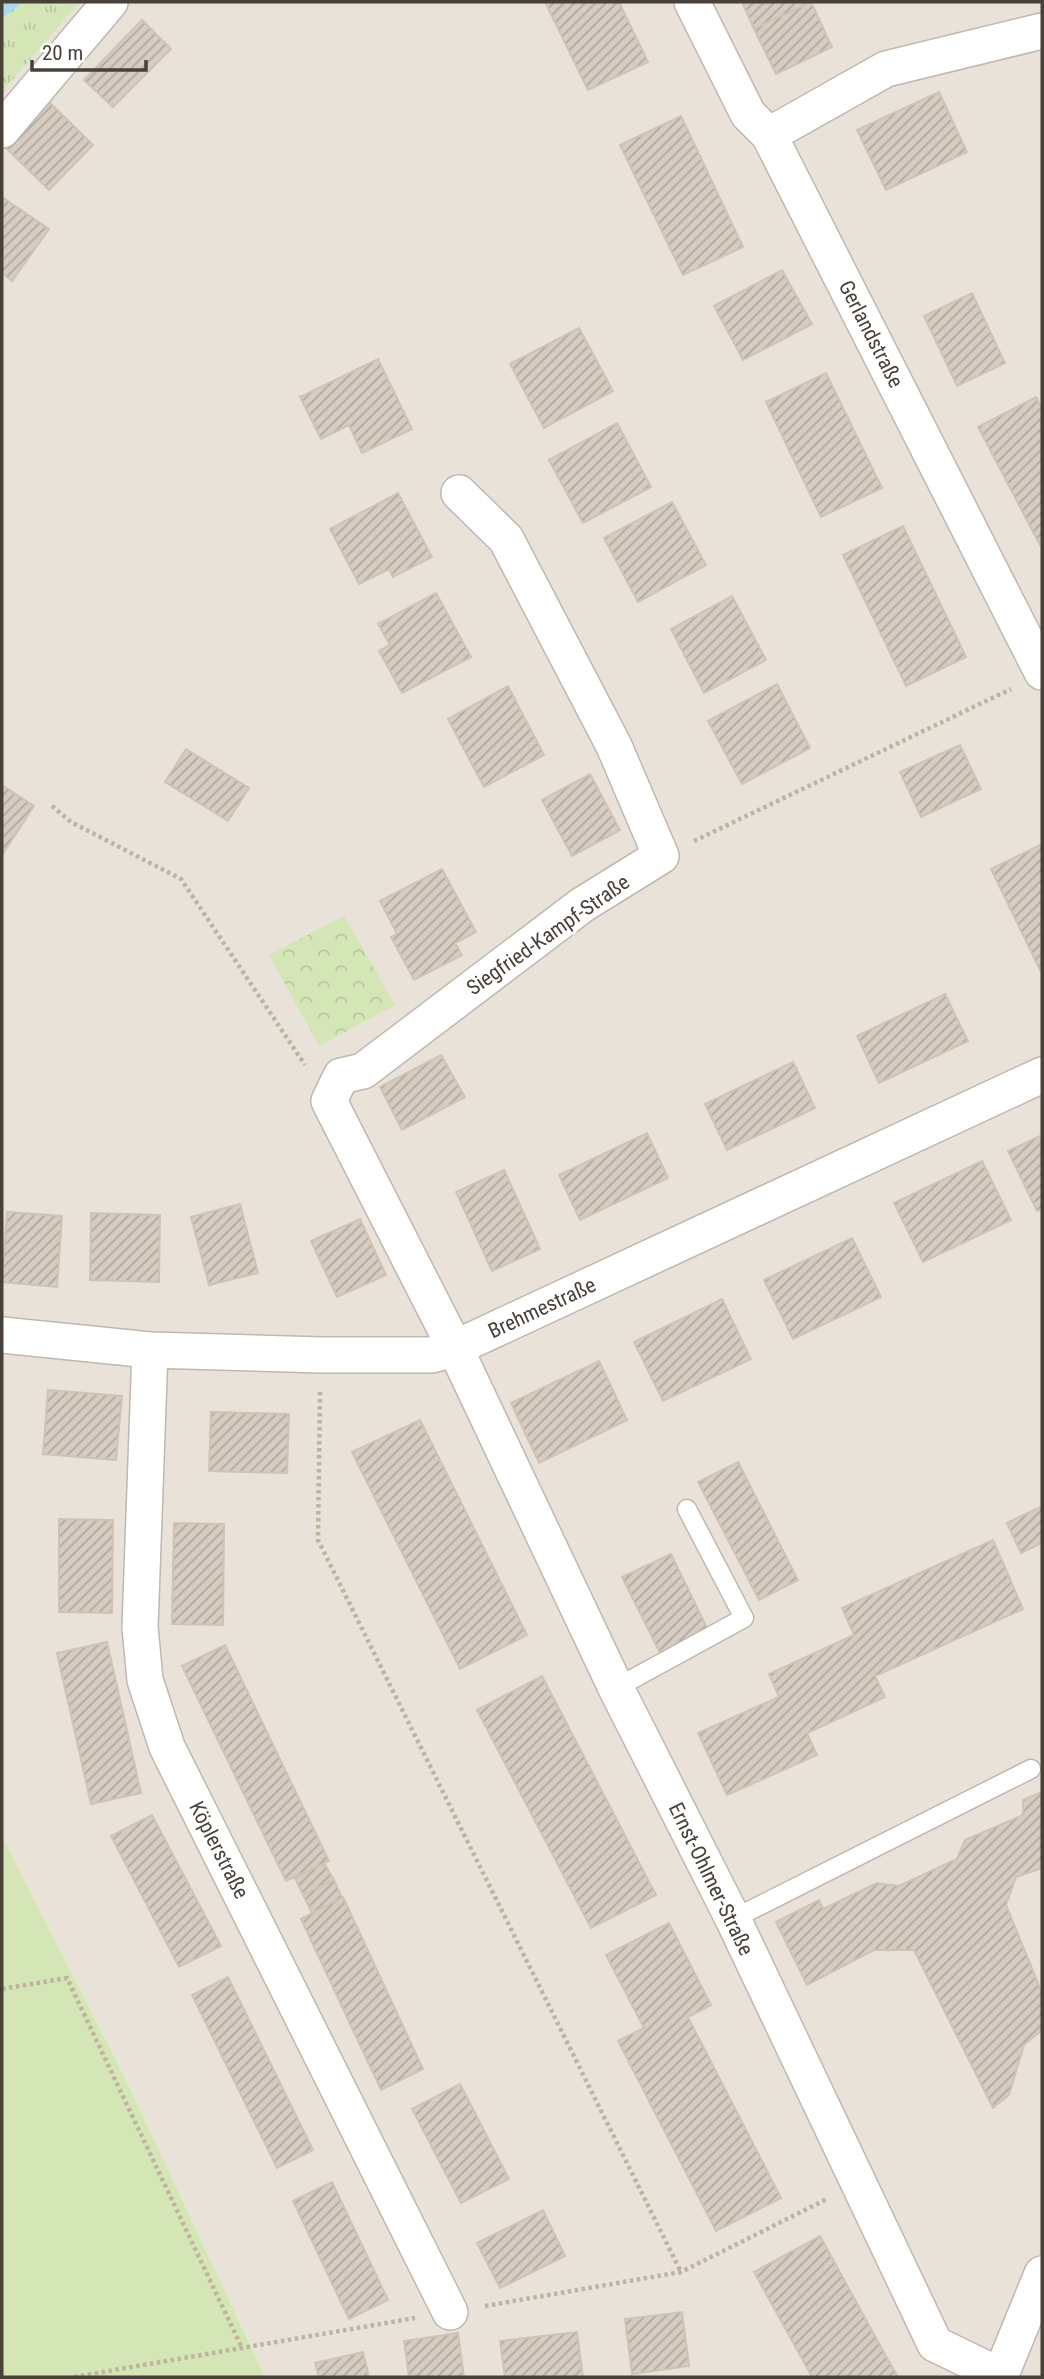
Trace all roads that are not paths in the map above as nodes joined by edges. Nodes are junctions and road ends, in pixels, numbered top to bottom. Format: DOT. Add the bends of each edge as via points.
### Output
graph roads {
  1 [pos="110,2"];
  2 [pos="692,2"];
  3 [pos="1042,31"];
  4 [pos="2,130"];
  5 [pos="769,135"];
  6 [pos="459,493"];
  7 [pos="1031,678"];
  8 [pos="1042,1075"];
  9 [pos="2,1335"];
  10 [pos="455,1348"];
  11 [pos="150,1350"];
  12 [pos="687,1509"];
  13 [pos="616,1688"];
  14 [pos="1031,1769"];
  15 [pos="733,1919"];
  16 [pos="1042,2274"];
  17 [pos="450,2312"];
  18 [pos="1001,2376"];
  1 -- 4 [label="street"];
  2 -- 5 [label="street, Gerlandstraße" via="748,114"];
  3 -- 5 [label="street" via="886,69"];
  5 -- 7 [label="street, Gerlandstraße"];
  6 -- 10 [label="street, Siegfried-Kampf-Straße" via="506,539 614,746 661,856 582,905 363,1071 341,1076 329,1101"];
  8 -- 10 [label="street, Brehmestraße"];
  9 -- 11 [label="street, Brehmestraße"];
  10 -- 11 [label="street, Brehmestraße" via="432,1355"];
  10 -- 13 [label="street, Ernst-Ohlmer-Straße"];
  11 -- 17 [label="street, Köplerstraße" via="140,1627 145,1680 167,1747"];
  12 -- 13 [label="lane" via="744,1618"];
  13 -- 15 [label="street, Ernst-Ohlmer-Straße"];
  14 -- 15 [label="lane"];
  15 -- 18 [label="street, Ernst-Ohlmer-Straße" via="935,2344"];
  16 -- 18 [label="street"];
}
